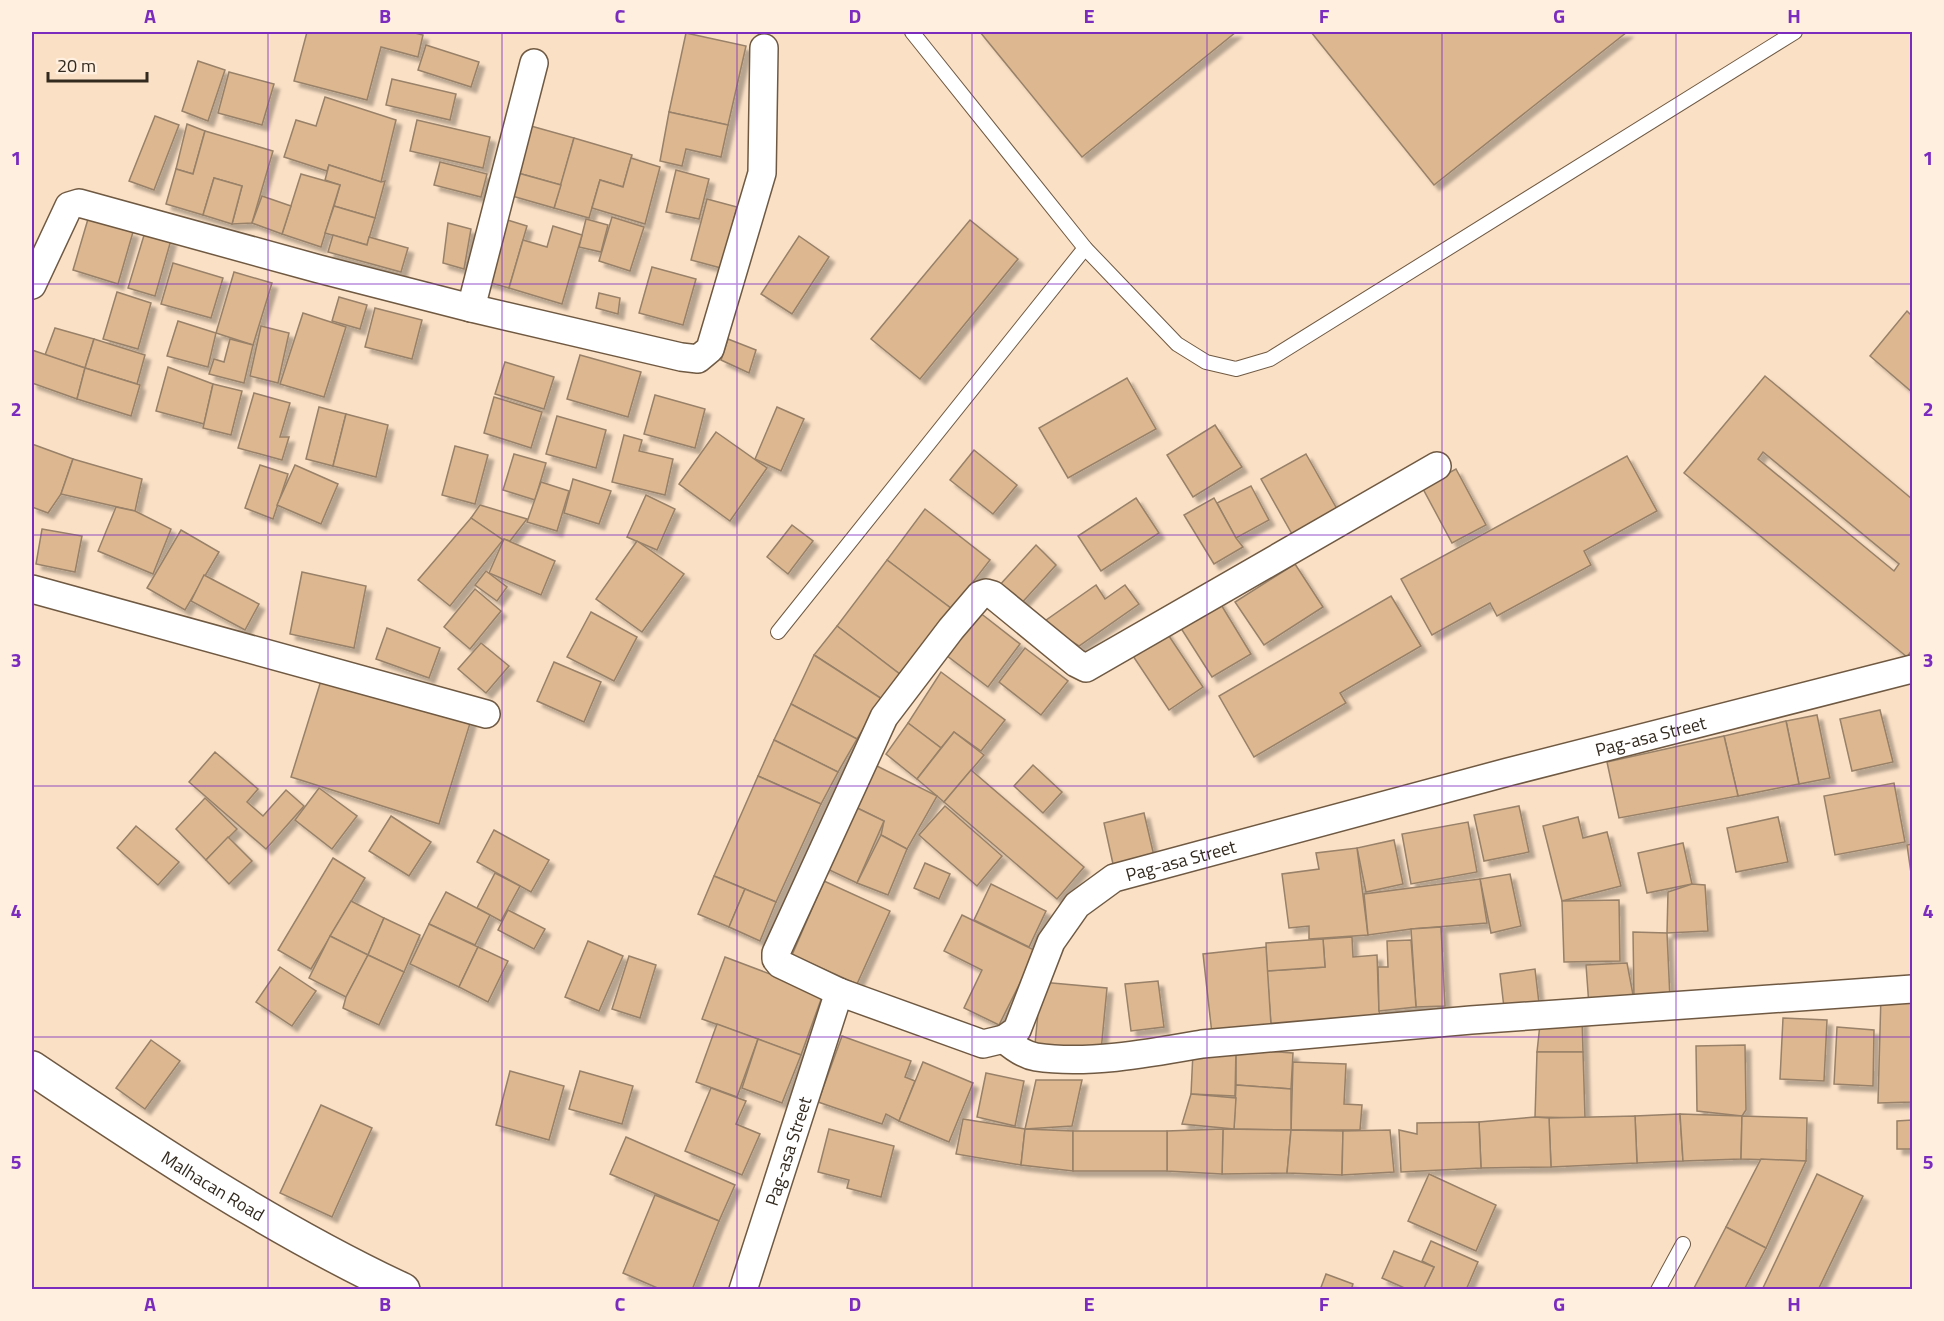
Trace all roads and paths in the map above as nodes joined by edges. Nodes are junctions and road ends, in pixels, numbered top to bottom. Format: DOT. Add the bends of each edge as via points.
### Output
graph roads {
  1 [pos="912,32"];
  2 [pos="1794,32"];
  3 [pos="764,48"];
  4 [pos="534,63"];
  5 [pos="1085,248"];
  6 [pos="32,285"];
  7 [pos="471,308"];
  8 [pos="1437,466"];
  9 [pos="32,589"];
  10 [pos="778,632"];
  11 [pos="1912,669"];
  12 [pos="486,714"];
  13 [pos="1912,989"];
  14 [pos="839,992"];
  15 [pos="1004,1040"];
  16 [pos="32,1068"];
  17 [pos="1683,1244"];
  18 [pos="403,1290"];
  19 [pos="743,1290"];
  20 [pos="1658,1290"];
  1 -- 5 [label="lane"];
  2 -- 5 [label="lane" via="1270,359 1236,369 1206,362 1177,344"];
  3 -- 7 [label="street" via="762,173 710,349 698,358 681,357"];
  4 -- 7 [label="street"];
  5 -- 10 [label="lane"];
  6 -- 7 [label="street" via="69,206 79,203"];
  8 -- 14 [label="street" via="1086,668 993,595 980,595 884,717 776,953 780,964"];
  9 -- 12 [label="street"];
  11 -- 15 [label="street, Pag-asa Street" via="1114,878 1070,914 1051,942 1017,1030"];
  13 -- 15 [label="street" via="1471,1020 1202,1044 1089,1059 1034,1057"];
  14 -- 15 [label="street" via="983,1044"];
  14 -- 19 [label="street, Pag-asa Street"];
  16 -- 18 [label="main road, Malhacan Road" via="163,1155 342,1261"];
  17 -- 20 [label="lane"];
}
